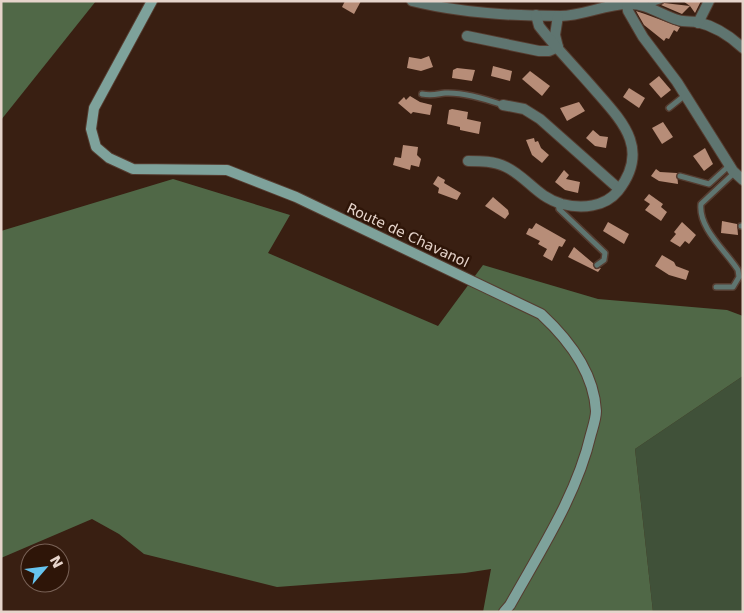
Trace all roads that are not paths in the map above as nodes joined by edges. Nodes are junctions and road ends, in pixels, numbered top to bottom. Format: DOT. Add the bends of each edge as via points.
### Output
graph roads {
  1 [pos="152,1"];
  2 [pos="412,1"];
  3 [pos="660,1"];
  4 [pos="709,1"];
  5 [pos="627,4"];
  6 [pos="645,6"];
  7 [pos="536,14"];
  8 [pos="558,16"];
  9 [pos="698,22"];
  10 [pos="467,36"];
  11 [pos="558,47"];
  12 [pos="743,48"];
  13 [pos="422,94"];
  14 [pos="684,96"];
  15 [pos="503,106"];
  16 [pos="669,108"];
  17 [pos="468,161"];
  18 [pos="733,168"];
  19 [pos="680,176"];
  20 [pos="743,180"];
  21 [pos="619,189"];
  22 [pos="558,202"];
  23 [pos="597,265"];
  24 [pos="716,287"];
  25 [pos="504,612"];
  1 -- 25 [label="street, Route de Chavanol" via="94,108 91,130 96,147 109,158 133,169 227,170 332,214 541,314 562,334 589,378 596,412 586,457 562,510"];
  2 -- 7 [label="street" via="485,13"];
  3 -- 6 [label="lane"];
  4 -- 9 [label="street"];
  5 -- 6 [label="street"];
  5 -- 8 [label="street"];
  5 -- 14 [label="street" via="643,37"];
  6 -- 9 [label="street" via="676,20"];
  7 -- 8 [label="street"];
  7 -- 11 [label="street" via="539,26"];
  8 -- 11 [label="street" via="555,35"];
  9 -- 12 [label="street" via="725,33"];
  10 -- 11 [label="street" via="539,51"];
  11 -- 21 [label="street" via="629,133 630,170"];
  13 -- 15 [label="lane" via="435,96 447,93 480,98"];
  14 -- 16 [label="lane"];
  14 -- 18 [label="street"];
  15 -- 21 [label="street" via="524,109 540,119"];
  17 -- 22 [label="street" via="506,166 534,190"];
  18 -- 19 [label="lane" via="709,184"];
  18 -- 20 [label="street"];
  18 -- 24 [label="lane" via="701,204 705,225 738,270 739,277 733,287"];
  21 -- 22 [label="street" via="609,200 594,205 573,206"];
  22 -- 23 [label="lane" via="559,209 606,253 604,260"];
}
